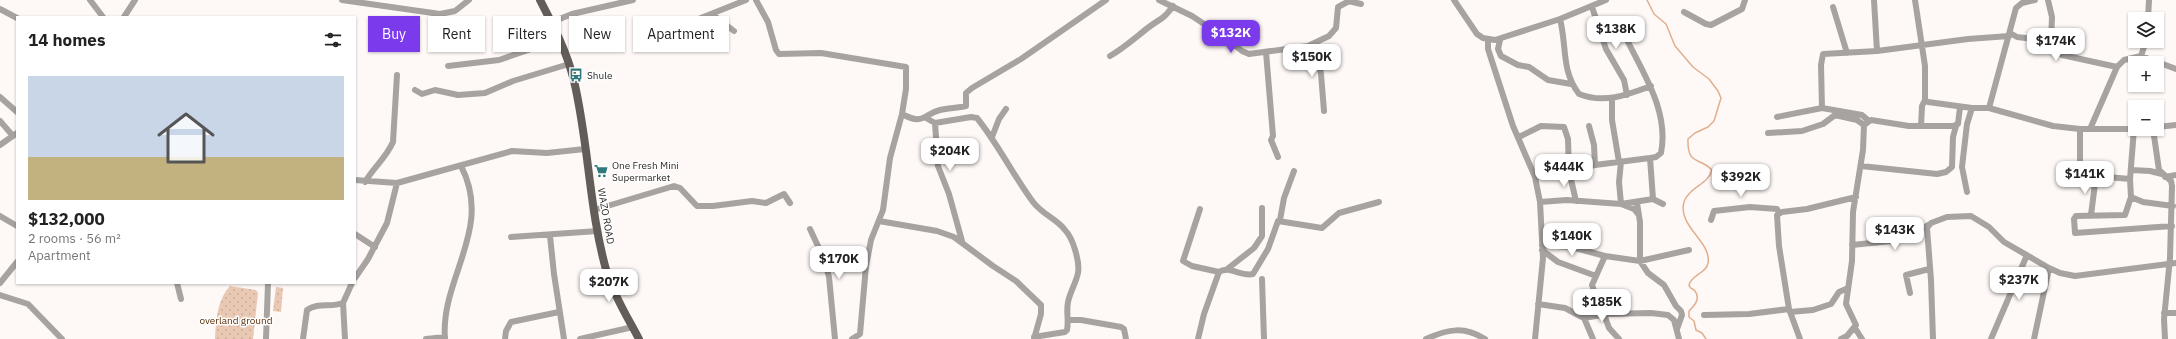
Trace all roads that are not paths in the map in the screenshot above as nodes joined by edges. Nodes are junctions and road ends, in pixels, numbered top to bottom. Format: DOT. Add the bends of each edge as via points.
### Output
graph roads {
  1 [pos="90,0"];
  2 [pos="135,0"];
  3 [pos="342,0"];
  4 [pos="469,0"];
  5 [pos="540,0"];
  6 [pos="633,0"];
  7 [pos="725,0"];
  8 [pos="746,0"];
  9 [pos="756,0"];
  10 [pos="1106,0"];
  11 [pos="1159,0"];
  12 [pos="1454,0"];
  13 [pos="1606,0"];
  14 [pos="1745,0"];
  15 [pos="1874,0"];
  16 [pos="1915,0"];
  17 [pos="2035,0"];
  18 [pos="2048,0"];
  19 [pos="2149,0"];
  20 [pos="1361,4"];
  21 [pos="1173,6"];
  22 [pos="728,7"];
  23 [pos="1592,7"];
  24 [pos="1834,7"];
  25 [pos="0,9"];
  26 [pos="1684,12"];
  27 [pos="2148,12"];
  28 [pos="712,14"];
  29 [pos="102,16"];
  30 [pos="125,16"];
  31 [pos="549,16"];
  32 [pos="707,16"];
  33 [pos="16,17"];
  34 [pos="561,18"];
  35 [pos="1560,19"];
  36 [pos="734,31"];
  37 [pos="2009,35"];
  38 [pos="1488,40"];
  39 [pos="1500,40"];
  40 [pos="2051,41"];
  41 [pos="561,42"];
  42 [pos="1628,42"];
  43 [pos="1315,43"];
  44 [pos="1923,46"];
  45 [pos="2144,48"];
  46 [pos="1877,51"];
  47 [pos="523,52"];
  48 [pos="1266,52"];
  49 [pos="1847,53"];
  50 [pos="1110,56"];
  51 [pos="2141,56"];
  52 [pos="2128,59"];
  53 [pos="570,64"];
  54 [pos="2164,65"];
  55 [pos="448,66"];
  56 [pos="2117,67"];
  57 [pos="2176,69"];
  58 [pos="397,75"];
  59 [pos="1571,84"];
  60 [pos="1651,86"];
  61 [pos="415,90"];
  62 [pos="1627,95"];
  63 [pos="0,97"];
  64 [pos="1612,98"];
  65 [pos="1925,100"];
  66 [pos="1960,107"];
  67 [pos="1822,108"];
  68 [pos="1972,108"];
  69 [pos="1988,108"];
  70 [pos="1006,109"];
  71 [pos="1324,110"];
  72 [pos="16,111"];
  73 [pos="902,114"];
  74 [pos="1777,117"];
  75 [pos="926,118"];
  76 [pos="0,121"];
  77 [pos="935,123"];
  78 [pos="1867,123"];
  79 [pos="2176,125"];
  80 [pos="1589,126"];
  81 [pos="1921,126"];
  82 [pos="1956,126"];
  83 [pos="2164,126"];
  84 [pos="2080,129"];
  85 [pos="2090,129"];
  86 [pos="2128,129"];
  87 [pos="1768,133"];
  88 [pos="15,134"];
  89 [pos="2134,136"];
  90 [pos="2154,136"];
  91 [pos="992,137"];
  92 [pos="1519,137"];
  93 [pos="0,145"];
  94 [pos="585,149"];
  95 [pos="1278,157"];
  96 [pos="1650,158"];
  97 [pos="1620,162"];
  98 [pos="1595,165"];
  99 [pos="461,166"];
  100 [pos="1861,166"];
  101 [pos="2131,170"];
  102 [pos="1294,171"];
  103 [pos="1569,171"];
  104 [pos="2163,175"];
  105 [pos="2176,175"];
  106 [pos="2096,176"];
  107 [pos="1535,177"];
  108 [pos="2130,179"];
  109 [pos="356,180"];
  110 [pos="365,182"];
  111 [pos="397,182"];
  112 [pos="1967,192"];
  113 [pos="1856,197"];
  114 [pos="2131,198"];
  115 [pos="1653,199"];
  116 [pos="1576,201"];
  117 [pos="1379,202"];
  118 [pos="1540,202"];
  119 [pos="790,203"];
  120 [pos="1637,203"];
  121 [pos="1622,204"];
  122 [pos="1663,204"];
  123 [pos="1262,208"];
  124 [pos="1200,209"];
  125 [pos="2174,209"];
  126 [pos="594,210"];
  127 [pos="1779,213"];
  128 [pos="2091,215"];
  129 [pos="0,216"];
  130 [pos="1639,216"];
  131 [pos="1280,220"];
  132 [pos="1711,220"];
  133 [pos="879,221"];
  134 [pos="16,225"];
  135 [pos="1928,225"];
  136 [pos="2172,226"];
  137 [pos="810,229"];
  138 [pos="598,231"];
  139 [pos="356,235"];
  140 [pos="550,236"];
  141 [pos="511,237"];
  142 [pos="962,241"];
  143 [pos="1852,246"];
  144 [pos="374,247"];
  145 [pos="1542,247"];
  146 [pos="1689,250"];
  147 [pos="2027,255"];
  148 [pos="1605,256"];
  149 [pos="1640,261"];
  150 [pos="16,263"];
  151 [pos="2173,263"];
  152 [pos="2049,268"];
  153 [pos="1929,269"];
  154 [pos="1226,270"];
  155 [pos="1219,272"];
  156 [pos="356,276"];
  157 [pos="1596,276"];
  158 [pos="1262,279"];
  159 [pos="0,283"];
  160 [pos="177,284"];
  161 [pos="268,284"];
  162 [pos="352,284"];
  163 [pos="1846,289"];
  164 [pos="1910,293"];
  165 [pos="0,295"];
  166 [pos="181,298"];
  167 [pos="343,302"];
  168 [pos="1538,304"];
  169 [pos="1790,311"];
  170 [pos="560,312"];
  171 [pos="2164,313"];
  172 [pos="2176,313"];
  173 [pos="1605,314"];
  174 [pos="1704,315"];
  175 [pos="1584,318"];
  176 [pos="1068,320"];
  177 [pos="632,327"];
  178 [pos="1855,328"];
  179 [pos="1677,330"];
  180 [pos="445,338"];
  181 [pos="1034,338"];
  182 [pos="62,339"];
  183 [pos="266,339"];
  184 [pos="303,339"];
  185 [pos="345,339"];
  186 [pos="426,339"];
  187 [pos="505,339"];
  188 [pos="564,339"];
  189 [pos="580,339"];
  190 [pos="639,339"];
  191 [pos="835,339"];
  192 [pos="852,339"];
  193 [pos="1126,339"];
  194 [pos="1198,339"];
  195 [pos="1264,339"];
  196 [pos="1426,339"];
  197 [pos="1485,339"];
  198 [pos="1535,339"];
  199 [pos="1593,339"];
  200 [pos="1619,339"];
  201 [pos="1679,339"];
  202 [pos="1800,339"];
  203 [pos="1841,339"];
  204 [pos="1862,339"];
  205 [pos="1933,339"];
  206 [pos="1991,339"];
  207 [pos="2034,339"];
  208 [pos="2165,339"];
  1 -- 29 [label="street"];
  2 -- 30 [label="street"];
  3 -- 4 [label="street" via="440,14 449,14"];
  5 -- 31 [label="main road, WAZO ROAD"];
  6 -- 34 [label="street"];
  7 -- 22 [label="street"];
  8 -- 22 [label="street"];
  9 -- 73 [label="street" via="768,22 779,54 821,53 906,67"];
  10 -- 75 [label="street" via="1021,59 972,88 966,93 966,106 934,112"];
  11 -- 21 [label="street"];
  12 -- 38 [label="street" via="1477,34"];
  13 -- 23 [label="street"];
  14 -- 26 [label="street" via="1742,9 1716,24 1706,24"];
  15 -- 46 [label="street"];
  16 -- 44 [label="street"];
  17 -- 37 [label="street" via="2022,3 2016,8"];
  18 -- 40 [label="street" via="2052,17"];
  19 -- 27 [label="street"];
  20 -- 43 [label="street" via="1349,1 1341,5 1337,12 1335,32"];
  21 -- 48 [label="street" via="1242,51 1258,54"];
  21 -- 50 [label="street" via="1164,18"];
  22 -- 28 [label="street"];
  23 -- 35 [label="street"];
  23 -- 62 [label="street" via="1606,49 1624,80"];
  24 -- 49 [label="street"];
  25 -- 33 [label="street"];
  28 -- 32 [label="street"];
  28 -- 36 [label="street"];
  35 -- 39 [label="street"];
  35 -- 59 [label="street"];
  37 -- 40 [label="street"];
  37 -- 44 [label="street"];
  37 -- 69 [label="street"];
  38 -- 39 [label="street"];
  38 -- 92 [label="street" via="1488,49"];
  39 -- 59 [label="street" via="1498,49 1502,56 1518,65 1530,67 1551,81"];
  40 -- 56 [label="street" via="2062,55"];
  41 -- 53 [label="main road, WAZO ROAD"];
  42 -- 60 [label="street"];
  43 -- 48 [label="street"];
  43 -- 71 [label="street"];
  44 -- 46 [label="street"];
  44 -- 65 [label="street"];
  45 -- 51 [label="street"];
  46 -- 49 [label="street"];
  47 -- 55 [label="street" via="499,60"];
  48 -- 95 [label="street" via="1273,136 1271,140"];
  49 -- 67 [label="street" via="1824,53 1821,56"];
  52 -- 56 [label="street"];
  53 -- 61 [label="street" via="479,94 458,95 435,90 422,94"];
  53 -- 94 [label="main road, WAZO ROAD"];
  54 -- 57 [label="street"];
  56 -- 85 [label="street"];
  58 -- 110 [label="street" via="393,142"];
  59 -- 64 [label="street" via="1579,94"];
  60 -- 62 [label="street"];
  60 -- 96 [label="street" via="1661,115 1662,134 1661,153"];
  62 -- 64 [label="street"];
  63 -- 72 [label="street"];
  64 -- 97 [label="street" via="1612,120"];
  65 -- 66 [label="street"];
  65 -- 81 [label="street" via="1922,106"];
  66 -- 68 [label="street"];
  66 -- 82 [label="street"];
  67 -- 74 [label="street"];
  67 -- 78 [label="street" via="1857,114"];
  68 -- 69 [label="street"];
  68 -- 112 [label="street" via="1962,167"];
  69 -- 84 [label="street" via="2053,126"];
  70 -- 91 [label="street"];
  73 -- 75 [label="street" via="915,119"];
  73 -- 133 [label="street" via="890,158 883,210"];
  75 -- 77 [label="street"];
  76 -- 88 [label="street"];
  77 -- 91 [label="street" via="975,117"];
  77 -- 142 [label="street" via="938,166"];
  78 -- 81 [label="street" via="1879,120"];
  78 -- 87 [label="street" via="1835,115 1822,124 1802,131"];
  78 -- 100 [label="street"];
  79 -- 83 [label="street"];
  80 -- 98 [label="street" via="1594,145"];
  81 -- 82 [label="street"];
  82 -- 100 [label="street" via="1952,167 1946,172 1937,174"];
  84 -- 85 [label="street"];
  84 -- 106 [label="street" via="2080,172"];
  85 -- 86 [label="street"];
  88 -- 93 [label="street"];
  89 -- 101 [label="street"];
  90 -- 104 [label="street" via="2158,165"];
  91 -- 176 [label="street" via="1034,203 1067,232 1078,265 1078,273 1068,301"];
  92 -- 103 [label="street" via="1540,126 1563,126 1568,139"];
  92 -- 107 [label="street"];
  94 -- 99 [label="street" via="512,151"];
  94 -- 126 [label="main road, WAZO ROAD"];
  96 -- 97 [label="street"];
  96 -- 115 [label="street"];
  97 -- 98 [label="street"];
  97 -- 121 [label="street"];
  98 -- 103 [label="street"];
  99 -- 111 [label="street"];
  99 -- 180 [label="street" via="472,197 473,215 467,246 446,308"];
  100 -- 113 [label="street"];
  101 -- 104 [label="street"];
  101 -- 108 [label="street"];
  102 -- 131 [label="street" via="1284,198"];
  103 -- 107 [label="street"];
  103 -- 116 [label="street"];
  104 -- 105 [label="street"];
  104 -- 125 [label="street" via="2172,183"];
  106 -- 108 [label="street"];
  106 -- 128 [label="street"];
  107 -- 118 [label="street"];
  108 -- 114 [label="street"];
  109 -- 110 [label="street"];
  110 -- 111 [label="street"];
  111 -- 144 [label="street" via="387,222"];
  113 -- 127 [label="street"];
  113 -- 143 [label="street"];
  114 -- 125 [label="street"];
  114 -- 128 [label="street" via="2125,215"];
  115 -- 120 [label="street"];
  115 -- 122 [label="street"];
  116 -- 118 [label="street"];
  116 -- 121 [label="street"];
  117 -- 131 [label="street" via="1339,213 1322,228"];
  118 -- 145 [label="street"];
  119 -- 126 [label="street" via="784,194 766,203 752,201 697,206 680,188 674,186"];
  120 -- 121 [label="street"];
  120 -- 130 [label="street"];
  121 -- 130 [label="street" via="1634,209"];
  123 -- 154 [label="street" via="1262,237 1254,248"];
  124 -- 155 [label="street" via="1183,261 1192,266"];
  125 -- 136 [label="street"];
  126 -- 138 [label="main road, WAZO ROAD"];
  127 -- 132 [label="street" via="1777,209 1744,207 1714,211"];
  127 -- 169 [label="street" via="1779,246"];
  128 -- 136 [label="street" via="2074,217 2075,233"];
  129 -- 134 [label="street"];
  130 -- 149 [label="street"];
  131 -- 154 [label="street" via="1268,249 1253,274"];
  133 -- 142 [label="street" via="937,231"];
  133 -- 192 [label="street" via="871,240 866,266 860,334"];
  135 -- 143 [label="street" via="1901,240"];
  135 -- 147 [label="street" via="1947,217 1971,216 1989,227 2004,242"];
  135 -- 153 [label="street"];
  136 -- 151 [label="street"];
  137 -- 191 [label="street" via="829,277"];
  138 -- 140 [label="street"];
  138 -- 177 [label="main road, WAZO ROAD" via="608,275"];
  139 -- 144 [label="street"];
  140 -- 141 [label="street"];
  140 -- 170 [label="street"];
  142 -- 181 [label="street" via="1016,281 1038,301 1041,310"];
  143 -- 163 [label="street"];
  144 -- 156 [label="street"];
  145 -- 148 [label="street" via="1571,248"];
  145 -- 157 [label="street" via="1558,262"];
  145 -- 168 [label="street"];
  146 -- 149 [label="street"];
  147 -- 152 [label="street"];
  147 -- 206 [label="street"];
  148 -- 149 [label="street"];
  148 -- 157 [label="street"];
  149 -- 179 [label="street" via="1648,273 1664,285 1681,311"];
  150 -- 159 [label="street"];
  151 -- 152 [label="street" via="2075,276"];
  151 -- 171 [label="street"];
  152 -- 207 [label="street"];
  153 -- 164 [label="street" via="1906,275"];
  153 -- 205 [label="street"];
  154 -- 155 [label="street"];
  155 -- 194 [label="street"];
  157 -- 173 [label="street" via="1592,283"];
  158 -- 195 [label="street"];
  160 -- 166 [label="street"];
  161 -- 183 [label="street"];
  162 -- 167 [label="street"];
  163 -- 169 [label="street" via="1839,292 1832,304 1813,310"];
  163 -- 178 [label="street" via="1846,304 1855,321"];
  165 -- 182 [label="street" via="28,304"];
  167 -- 184 [label="street" via="334,306 318,305 307,310"];
  167 -- 185 [label="street"];
  168 -- 175 [label="street" via="1565,308"];
  168 -- 198 [label="street"];
  169 -- 174 [label="street"];
  169 -- 202 [label="street"];
  170 -- 187 [label="street" via="511,322"];
  170 -- 188 [label="street"];
  171 -- 172 [label="street"];
  171 -- 208 [label="street"];
  173 -- 175 [label="street"];
  173 -- 179 [label="street" via="1668,315 1674,320"];
  173 -- 200 [label="street" via="1608,328"];
  175 -- 199 [label="street"];
  176 -- 181 [label="street" via="1065,332"];
  176 -- 193 [label="street" via="1121,327"];
  177 -- 189 [label="street"];
  177 -- 190 [label="main road, WAZO ROAD"];
  178 -- 203 [label="street"];
  178 -- 204 [label="street"];
  179 -- 201 [label="street"];
  180 -- 186 [label="street"];
  196 -- 197 [label="street" via="1458,330 1475,333"];
}
